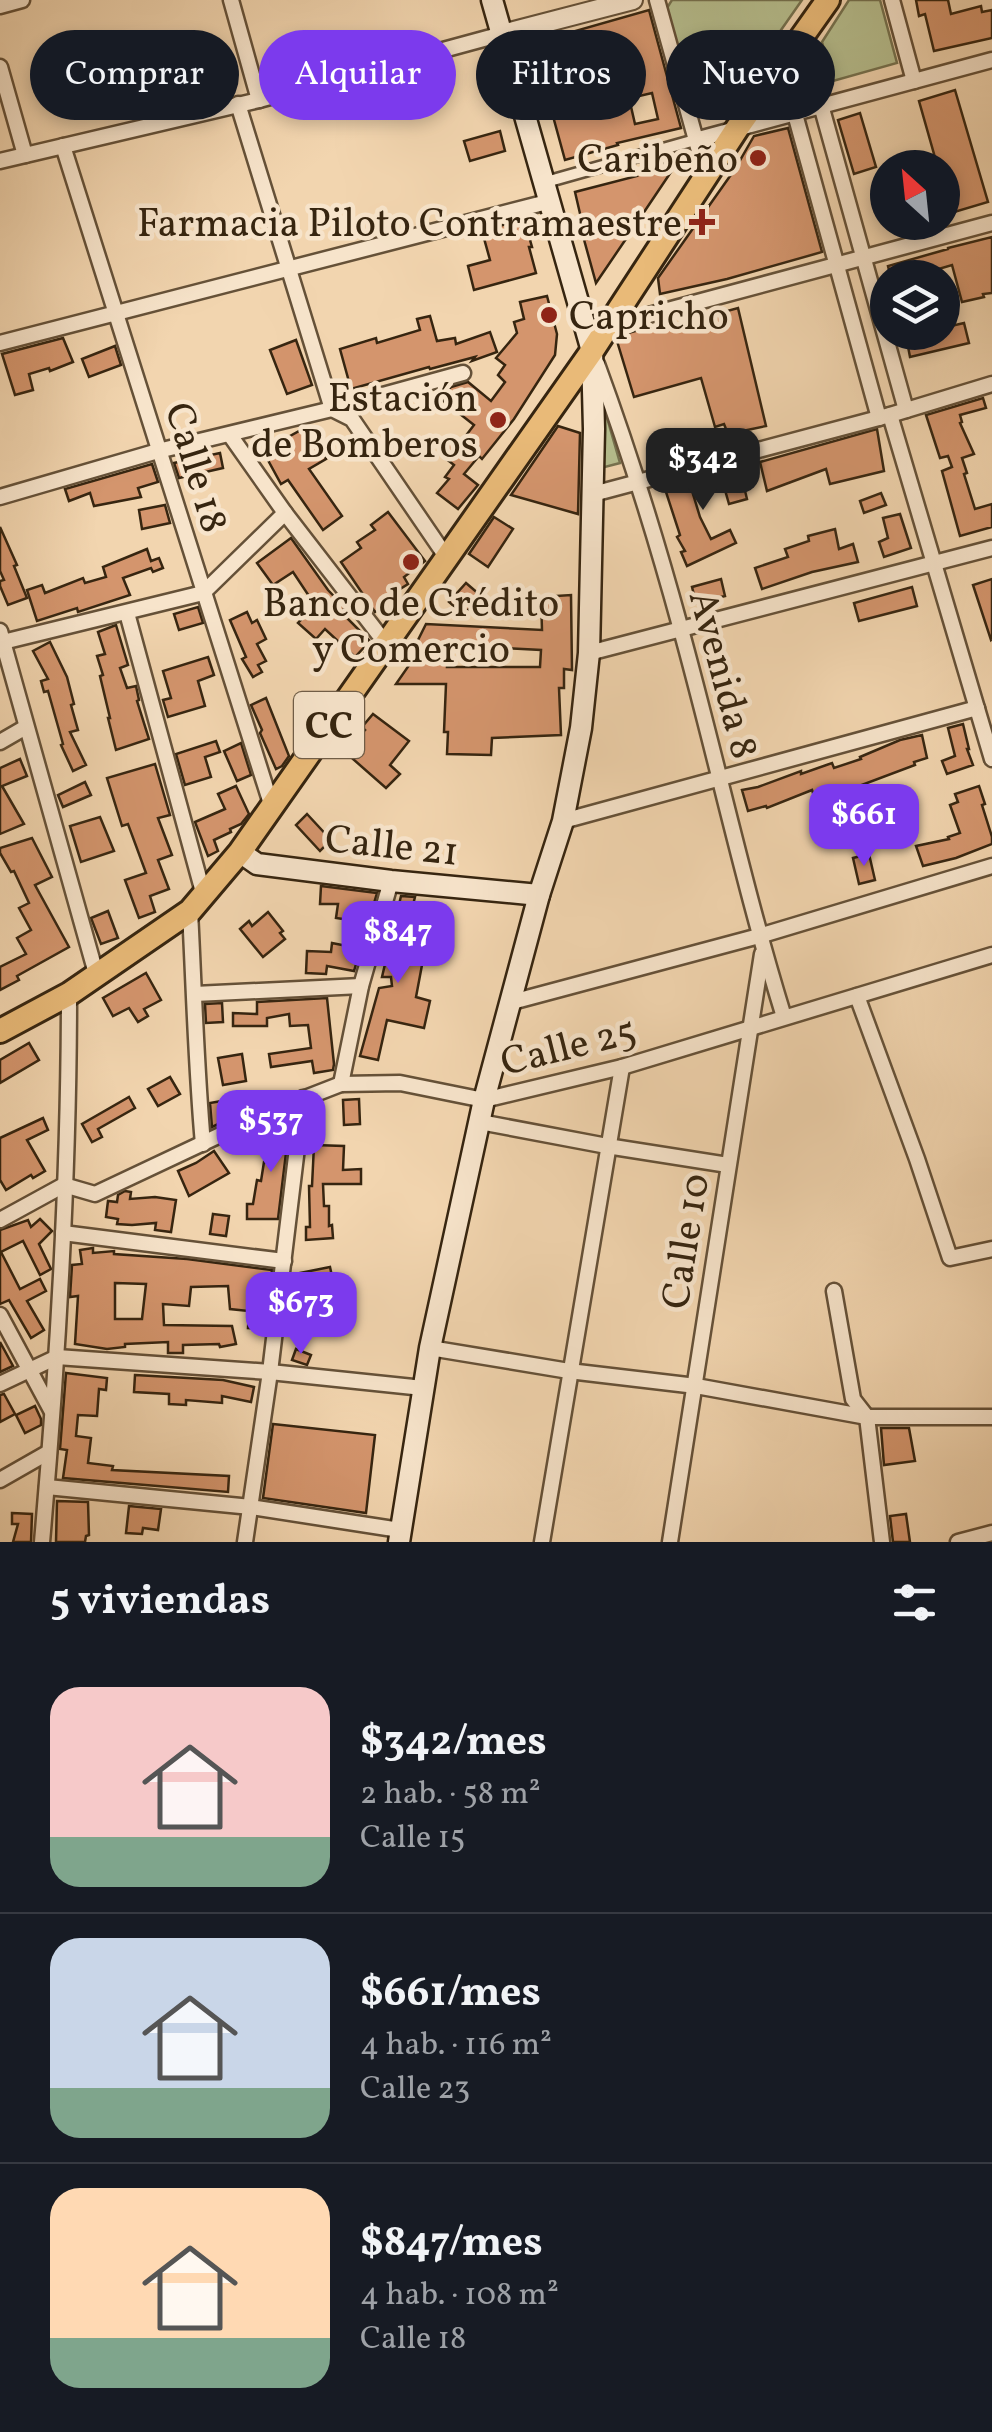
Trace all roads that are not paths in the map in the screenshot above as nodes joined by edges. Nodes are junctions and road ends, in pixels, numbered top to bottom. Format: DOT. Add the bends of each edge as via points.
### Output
graph roads {
  1 [pos="22,0"];
  2 [pos="230,0"];
  3 [pos="492,0"];
  4 [pos="633,0"];
  5 [pos="657,0"];
  6 [pos="828,0"];
  7 [pos="892,0"];
  8 [pos="0,6"];
  9 [pos="501,30"];
  10 [pos="517,30"];
  11 [pos="807,30"];
  12 [pos="992,60"];
  13 [pos="0,66"];
  14 [pos="914,81"];
  15 [pos="259,100"];
  16 [pos="835,102"];
  17 [pos="239,104"];
  18 [pos="239,107"];
  19 [pos="171,120"];
  20 [pos="527,120"];
  21 [pos="743,120"];
  22 [pos="765,120"];
  23 [pos="798,120"];
  24 [pos="823,120"];
  25 [pos="738,127"];
  26 [pos="696,140"];
  27 [pos="63,146"];
  28 [pos="25,155"];
  29 [pos="0,161"];
  30 [pos="706,176"];
  31 [pos="548,191"];
  32 [pos="992,222"];
  33 [pos="864,258"];
  34 [pos="838,264"];
  35 [pos="290,268"];
  36 [pos="116,315"];
  37 [pos="607,326"];
  38 [pos="0,343"];
  39 [pos="592,351"];
  40 [pos="463,374"];
  41 [pos="992,384"];
  42 [pos="556,403"];
  43 [pos="332,410"];
  44 [pos="593,410"];
  45 [pos="906,410"];
  46 [pos="885,416"];
  47 [pos="230,434"];
  48 [pos="158,451"];
  49 [pos="639,483"];
  50 [pos="593,494"];
  51 [pos="0,497"];
  52 [pos="285,512"];
  53 [pos="992,548"];
  54 [pos="447,558"];
  55 [pos="934,564"];
  56 [pos="203,593"];
  57 [pos="126,613"];
  58 [pos="681,629"];
  59 [pos="2,636"];
  60 [pos="387,645"];
  61 [pos="589,653"];
  62 [pos="977,708"];
  63 [pos="26,728"];
  64 [pos="0,742"];
  65 [pos="992,759"];
  66 [pos="719,780"];
  67 [pos="272,808"];
  68 [pos="563,821"];
  69 [pos="240,852"];
  70 [pos="992,866"];
  71 [pos="391,881"];
  72 [pos="539,895"];
  73 [pos="197,903"];
  74 [pos="761,942"];
  75 [pos="992,955"];
  76 [pos="97,977"];
  77 [pos="361,986"];
  78 [pos="69,994"];
  79 [pos="195,994"];
  80 [pos="857,996"];
  81 [pos="512,1002"];
  82 [pos="784,1017"];
  83 [pos="752,1028"];
  84 [pos="0,1031"];
  85 [pos="622,1067"];
  86 [pos="341,1084"];
  87 [pos="303,1098"];
  88 [pos="484,1100"];
  89 [pos="480,1122"];
  90 [pos="202,1144"];
  91 [pos="607,1146"];
  92 [pos="728,1165"];
  93 [pos="64,1186"];
  94 [pos="0,1220"];
  95 [pos="63,1233"];
  96 [pos="992,1250"];
  97 [pos="284,1261"];
  98 [pos="834,1291"];
  99 [pos="0,1314"];
  100 [pos="430,1348"];
  101 [pos="56,1357"];
  102 [pos="28,1368"];
  103 [pos="569,1370"];
  104 [pos="270,1372"];
  105 [pos="0,1384"];
  106 [pos="696,1386"];
  107 [pos="423,1388"];
  108 [pos="51,1411"];
  109 [pos="992,1416"];
  110 [pos="867,1417"];
  111 [pos="49,1452"];
  112 [pos="0,1480"];
  113 [pos="47,1487"];
  114 [pos="252,1506"];
  115 [pos="992,1533"];
  116 [pos="399,1536"];
  117 [pos="42,1542"];
  118 [pos="245,1542"];
  119 [pos="542,1542"];
  120 [pos="670,1542"];
  121 [pos="882,1542"];
  122 [pos="958,1542"];
  1 -- 8 [label="street"];
  2 -- 15 [label="street"];
  3 -- 9 [label="main road"];
  4 -- 10 [label="street"];
  5 -- 26 [label="street"];
  6 -- 11 [label="highway, CC"];
  7 -- 14 [label="street"];
  12 -- 14 [label="street"];
  13 -- 28 [label="street"];
  14 -- 16 [label="street"];
  15 -- 17 [label="street"];
  18 -- 35 [label="street"];
  19 -- 27 [label="street"];
  20 -- 31 [label="main road"];
  21 -- 25 [label="highway, CC"];
  22 -- 25 [label="street"];
  23 -- 34 [label="street"];
  24 -- 33 [label="street"];
  25 -- 26 [label="street"];
  25 -- 30 [label="highway, CC"];
  26 -- 30 [label="street"];
  26 -- 31 [label="street"];
  27 -- 28 [label="street"];
  27 -- 36 [label="street, Calle 18"];
  28 -- 29 [label="street"];
  30 -- 37 [label="highway, CC"];
  31 -- 35 [label="street"];
  31 -- 39 [label="main road"];
  32 -- 33 [label="street"];
  33 -- 34 [label="street"];
  33 -- 45 [label="street"];
  34 -- 37 [label="street"];
  34 -- 46 [label="street"];
  35 -- 36 [label="street"];
  35 -- 43 [label="street"];
  36 -- 38 [label="street"];
  36 -- 48 [label="street, Calle 18"];
  37 -- 39 [label="highway, CC"];
  39 -- 42 [label="highway, CC"];
  39 -- 44 [label="main road"];
  39 -- 49 [label="street, Avenida 8"];
  40 -- 43 [label="street"];
  41 -- 45 [label="street"];
  42 -- 44 [label="main road" via="569,398"];
  42 -- 54 [label="highway, CC"];
  43 -- 47 [label="street"];
  43 -- 54 [label="street" via="352,419"];
  44 -- 50 [label="main road"];
  45 -- 46 [label="street"];
  46 -- 49 [label="street"];
  46 -- 55 [label="street"];
  47 -- 48 [label="street"];
  47 -- 52 [label="street"];
  48 -- 51 [label="street"];
  48 -- 56 [label="street, Calle 18"];
  49 -- 50 [label="street"];
  49 -- 58 [label="street, Avenida 8"];
  50 -- 61 [label="main road"];
  52 -- 56 [label="street"];
  52 -- 60 [label="street"];
  53 -- 55 [label="street"];
  54 -- 60 [label="highway, CC"];
  55 -- 58 [label="street"];
  55 -- 62 [label="street"];
  56 -- 57 [label="street"];
  56 -- 67 [label="street, Calle 18"];
  57 -- 59 [label="street"];
  57 -- 73 [label="street"];
  58 -- 61 [label="street"];
  58 -- 66 [label="street, Avenida 8"];
  59 -- 63 [label="street"];
  60 -- 67 [label="highway, CC"];
  61 -- 68 [label="main road"];
  62 -- 65 [label="street"];
  62 -- 66 [label="street"];
  63 -- 64 [label="street"];
  63 -- 76 [label="street"];
  66 -- 68 [label="street"];
  66 -- 74 [label="street, Avenida 8"];
  67 -- 69 [label="highway, CC"];
  68 -- 72 [label="main road"];
  69 -- 71 [label="main road, Calle 21" via="257,864"];
  69 -- 73 [label="highway, CC"];
  70 -- 74 [label="street"];
  71 -- 72 [label="main road, Calle 21"];
  71 -- 77 [label="street"];
  72 -- 81 [label="main road"];
  73 -- 76 [label="highway, CC"];
  73 -- 79 [label="street"];
  74 -- 81 [label="street"];
  74 -- 82 [label="street, Avenida 8"];
  74 -- 83 [label="street, Calle 10"];
  75 -- 80 [label="street, Calle 25"];
  76 -- 78 [label="highway, CC"];
  77 -- 79 [label="street"];
  77 -- 86 [label="street"];
  78 -- 84 [label="highway, CC"];
  78 -- 93 [label="street"];
  79 -- 90 [label="street"];
  80 -- 82 [label="street, Calle 25"];
  80 -- 96 [label="street" via="950,1258"];
  81 -- 88 [label="main road"];
  82 -- 83 [label="street, Calle 25"];
  83 -- 85 [label="street, Calle 25"];
  83 -- 92 [label="street, Calle 10"];
  85 -- 88 [label="street, Calle 25"];
  85 -- 91 [label="street"];
  86 -- 87 [label="street, Calle 25"];
  86 -- 88 [label="street, Calle 25" via="400,1083"];
  87 -- 90 [label="street, Calle 25"];
  87 -- 97 [label="street"];
  88 -- 89 [label="main road"];
  89 -- 91 [label="street"];
  89 -- 100 [label="main road"];
  90 -- 93 [label="street, Calle 25" via="95,1194"];
  91 -- 92 [label="street"];
  91 -- 103 [label="street"];
  92 -- 106 [label="street, Calle 10"];
  93 -- 94 [label="street, Calle 25"];
  93 -- 95 [label="street"];
  95 -- 97 [label="street"];
  95 -- 101 [label="street"];
  97 -- 104 [label="street"];
  98 -- 110 [label="street" via="852,1398"];
  99 -- 102 [label="street"];
  100 -- 103 [label="street"];
  100 -- 107 [label="main road"];
  101 -- 102 [label="street"];
  101 -- 104 [label="street"];
  101 -- 108 [label="street"];
  102 -- 105 [label="street"];
  102 -- 108 [label="street"];
  103 -- 106 [label="street"];
  103 -- 119 [label="street"];
  104 -- 107 [label="street"];
  104 -- 114 [label="street"];
  106 -- 110 [label="street"];
  106 -- 120 [label="street, Calle 10"];
  107 -- 116 [label="main road"];
  108 -- 111 [label="street"];
  109 -- 110 [label="street"];
  110 -- 121 [label="street"];
  111 -- 112 [label="street"];
  111 -- 113 [label="street"];
  113 -- 114 [label="street"];
  113 -- 117 [label="street"];
  114 -- 116 [label="street"];
  114 -- 118 [label="street"];
  115 -- 122 [label="street"];
}
